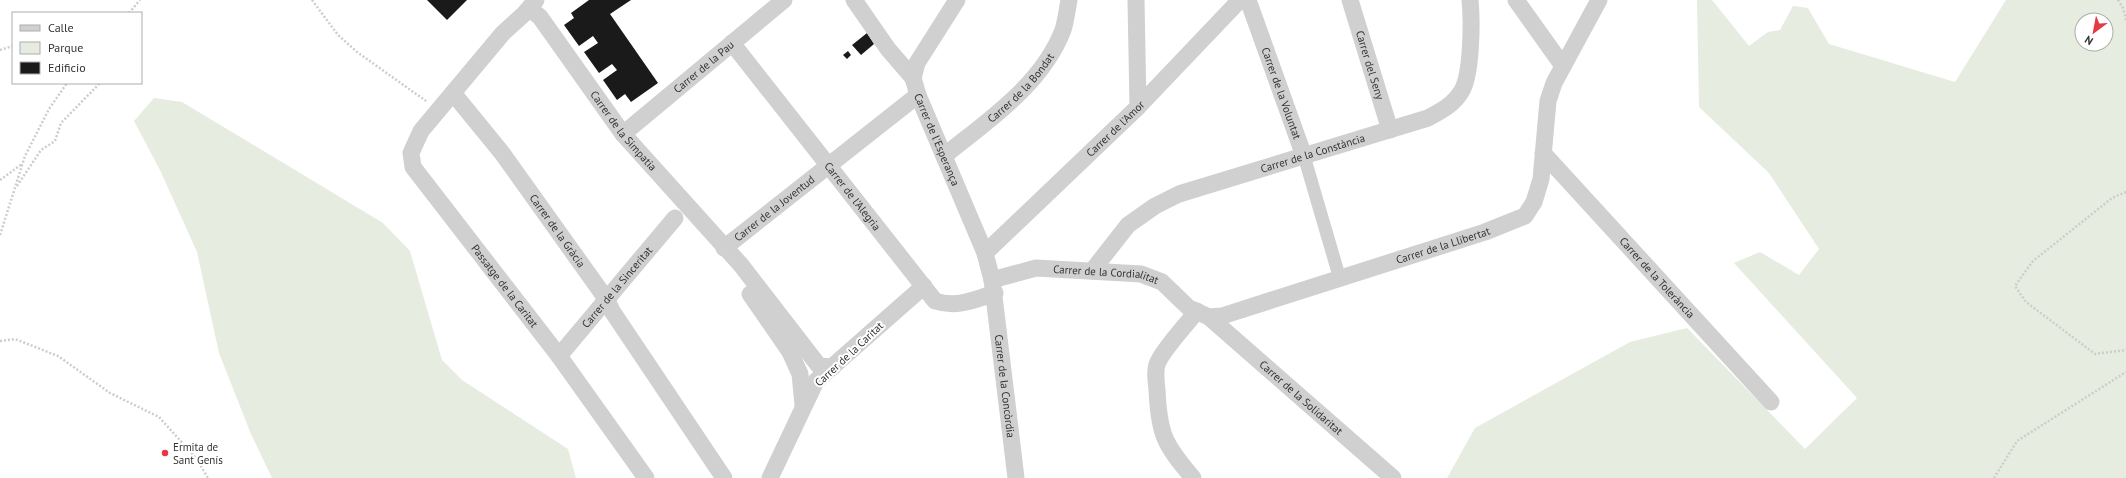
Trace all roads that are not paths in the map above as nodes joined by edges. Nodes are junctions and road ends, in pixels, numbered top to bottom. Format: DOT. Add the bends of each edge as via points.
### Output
graph roads {
  1 [pos="784,0"];
  2 [pos="854,0"];
  3 [pos="1069,0"];
  4 [pos="1136,0"];
  5 [pos="1240,0"];
  6 [pos="1248,0"];
  7 [pos="1350,0"];
  8 [pos="1470,0"];
  9 [pos="1516,0"];
  10 [pos="1599,0"];
  11 [pos="956,1"];
  12 [pos="533,4"];
  13 [pos="732,43"];
  14 [pos="1563,66"];
  15 [pos="914,78"];
  16 [pos="453,93"];
  17 [pos="918,95"];
  18 [pos="1138,107"];
  19 [pos="1390,130"];
  20 [pos="623,134"];
  21 [pos="1543,153"];
  22 [pos="944,156"];
  23 [pos="1304,156"];
  24 [pos="829,165"];
  25 [pos="675,218"];
  26 [pos="724,248"];
  27 [pos="985,253"];
  28 [pos="1092,271"];
  29 [pos="1340,279"];
  30 [pos="924,286"];
  31 [pos="994,286"];
  32 [pos="607,300"];
  33 [pos="1203,314"];
  34 [pos="559,356"];
  35 [pos="833,367"];
  36 [pos="1771,402"];
  37 [pos="803,405"];
  38 [pos="646,478"];
  39 [pos="724,478"];
  40 [pos="770,478"];
  41 [pos="1016,478"];
  42 [pos="1192,478"];
  43 [pos="1393,478"];
  1 -- 13 [label="street, Carrer de la Pau"];
  2 -- 15 [label="street, Carrer de l'Esperança" via="888,49"];
  3 -- 22 [label="street, Carrer de la Bondat" via="1063,30 1036,75 1005,106"];
  4 -- 18 [label="street"];
  5 -- 18 [label="street, Carrer de l'Amor"];
  6 -- 23 [label="street, Carrer de la Voluntat"];
  7 -- 19 [label="street, Carrer del Seny"];
  8 -- 19 [label="street, Carrer de la Constància" via="1468,70 1462,91 1447,108 1428,118"];
  9 -- 14 [label="street"];
  10 -- 14 [label="street, Carrer de la Llibertat"];
  11 -- 15 [label="street" via="917,63"];
  12 -- 16 [label="street" via="503,33"];
  12 -- 20 [label="street, Carrer de la Simpatia"];
  13 -- 20 [label="street, Carrer de la Pau"];
  13 -- 24 [label="street, Carrer de l'Alegria"];
  14 -- 21 [label="street, Carrer de la Llibertat" via="1548,102"];
  15 -- 17 [label="street, Carrer de l'Esperança"];
  16 -- 32 [label="street, Carrer de la Gràcia" via="502,153"];
  16 -- 34 [label="street, Passatge de la Caritat" via="421,131 410,152 413,167"];
  17 -- 22 [label="street, Carrer de l'Esperança"];
  17 -- 24 [label="street, Carrer de la Joventud"];
  18 -- 27 [label="street, Carrer de l'Amor"];
  19 -- 23 [label="street, Carrer de la Constància"];
  20 -- 26 [label="street, Carrer de la Simpatia"];
  21 -- 29 [label="street, Carrer de la Llibertat" via="1541,179 1534,202 1525,216 1485,232"];
  21 -- 36 [label="street, Carrer de la Tolerància"];
  22 -- 27 [label="street, Carrer de l'Esperança"];
  23 -- 28 [label="street, Carrer de la Constància" via="1180,194 1155,206 1128,225"];
  23 -- 29 [label="street, Carrer de la Voluntat"];
  24 -- 26 [label="street, Carrer de la Joventud"];
  24 -- 30 [label="street, Carrer de l'Alegria"];
  25 -- 32 [label="street, Carrer de la Sinceritat"];
  26 -- 35 [label="street, Carrer de la Simpatia" via="761,290 819,366"];
  26 -- 37 [label="street, Carrer de la Simpatia" via="738,277 790,352 800,374"];
  27 -- 31 [label="street, Carrer de l'Esperança"];
  28 -- 31 [label="street, Carrer de la Cordialitat" via="1036,268"];
  28 -- 33 [label="street, Carrer de la Cordialitat" via="1141,274 1162,282 1190,308"];
  29 -- 33 [label="street, Carrer de la Llibertat" via="1222,316"];
  30 -- 31 [label="street, Carrer de l'Alegria" via="935,301 959,304"];
  30 -- 35 [label="street, Carrer de la Caritat"];
  31 -- 41 [label="street, Carrer de la Concòrdia"];
  32 -- 34 [label="street, Carrer de la Sinceritat"];
  32 -- 39 [label="street, Carrer de la Gràcia"];
  33 -- 42 [label="street" via="1158,360 1155,372 1158,422 1175,457"];
  33 -- 43 [label="street, Carrer de la Solidaritat"];
  34 -- 38 [label="street, Passatge de la Caritat"];
  35 -- 37 [label="street, Carrer de la Caritat" via="816,381"];
  37 -- 40 [label="street, Carrer de la Caritat"];
}
